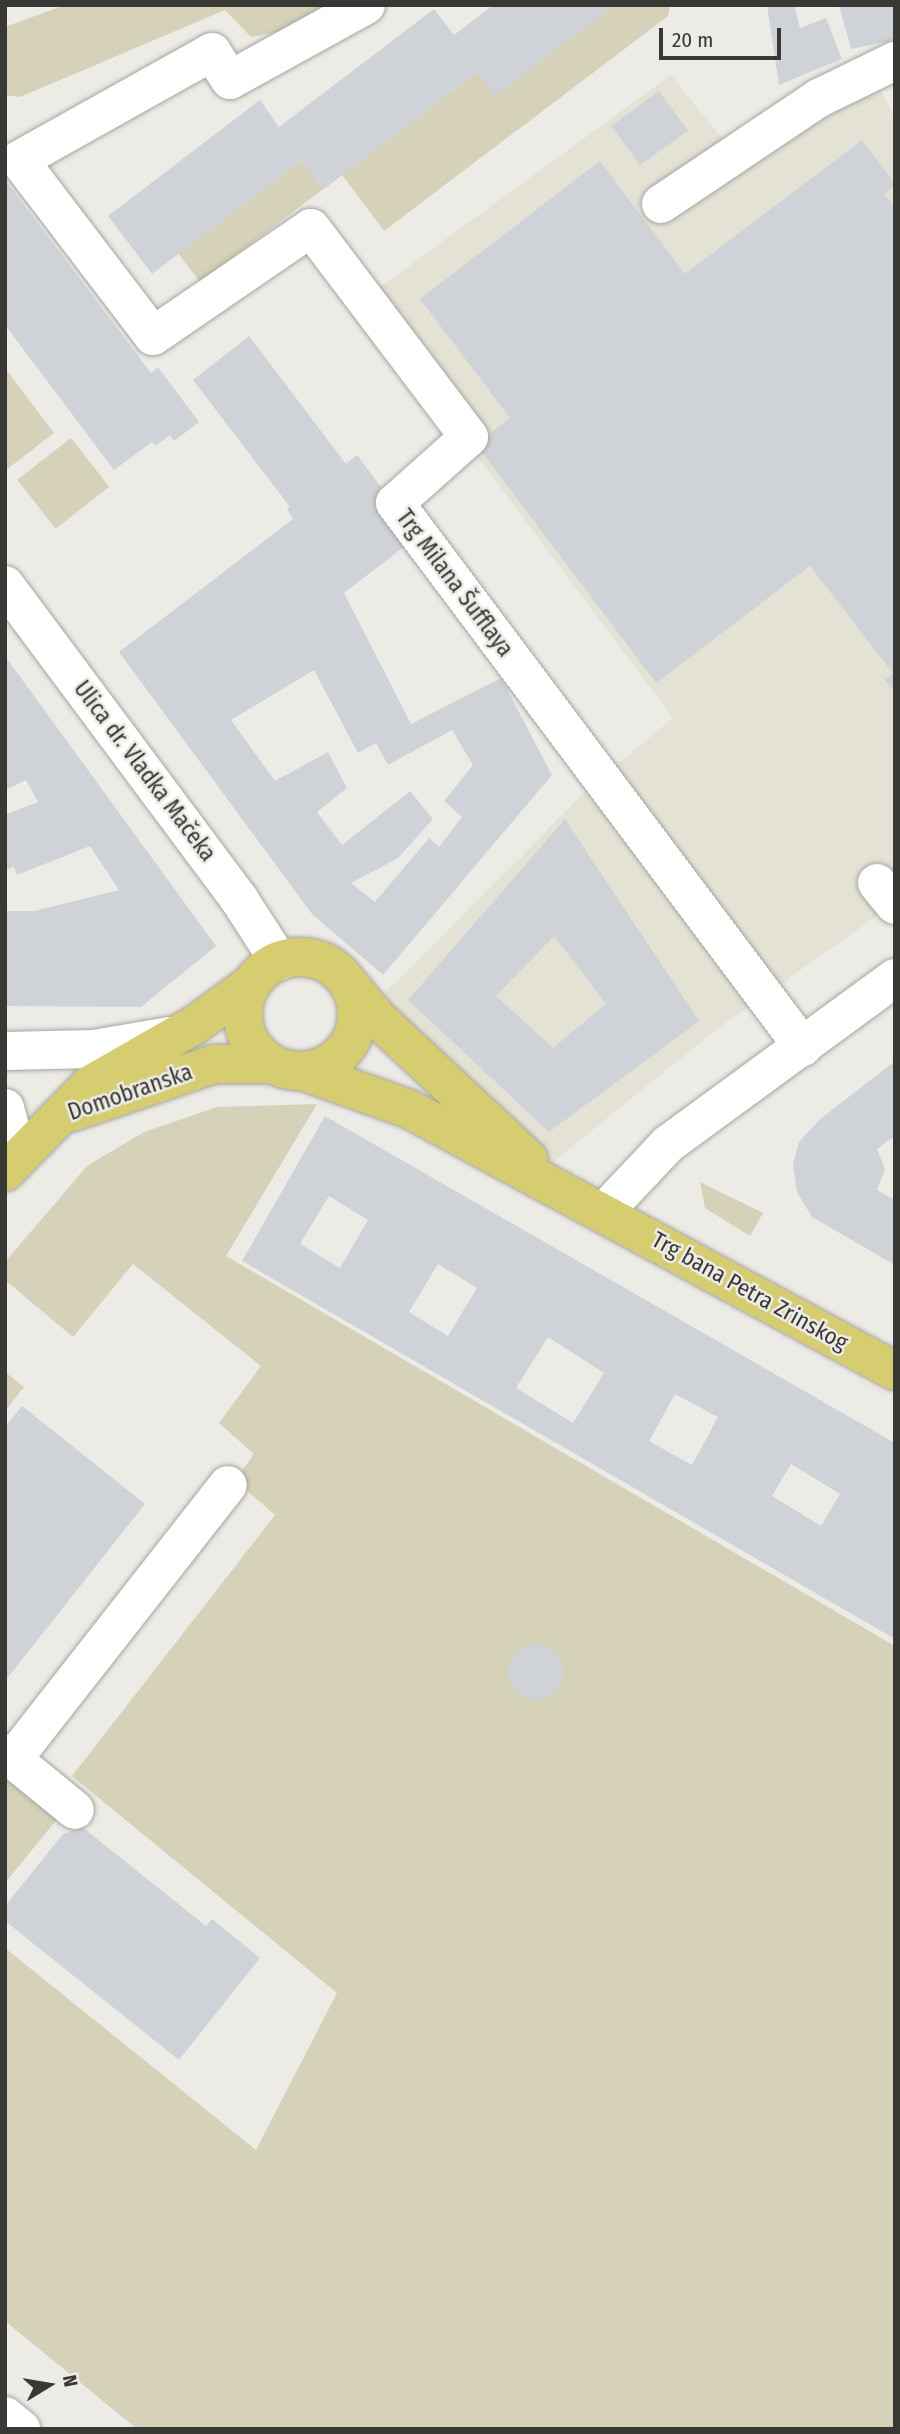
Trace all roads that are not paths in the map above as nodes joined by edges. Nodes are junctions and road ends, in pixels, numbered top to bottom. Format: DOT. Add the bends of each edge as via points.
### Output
graph roads {
  1 [pos="366,5"];
  2 [pos="895,61"];
  3 [pos="661,204"];
  4 [pos="5,585"];
  5 [pos="265,973"];
  6 [pos="895,978"];
  7 [pos="350,985"];
  8 [pos="176,1034"];
  9 [pos="803,1047"];
  10 [pos="5,1051"];
  11 [pos="287,1068"];
  12 [pos="5,1108"];
  13 [pos="57,1117"];
  14 [pos="9,1167"];
  15 [pos="545,1179"];
  16 [pos="604,1213"];
  17 [pos="895,1371"];
  18 [pos="228,1485"];
  19 [pos="9,1756"];
  20 [pos="75,1810"];
  21 [pos="5,2416"];
  22 [pos="21,2429"];
  1 -- 9 [label="street, Trg Milana Šufflaya" via="230,80 212,52 19,160 153,336 311,228 468,437 395,503"];
  2 -- 3 [label="street" via="818,98"];
  4 -- 5 [label="street, Ulica dr. Vladka Mačeka" via="239,899"];
  5 -- 7 [label="main road" via="309,957 325,962"];
  5 -- 8 [label="main road, Domobranska" via="234,1000"];
  5 -- 11 [label="main road" via="242,1019 257,1052"];
  6 -- 9 [label="street"];
  7 -- 11 [label="main road" via="357,1017 354,1034 334,1060"];
  7 -- 15 [label="main road, Trg bana Petra Zrinskog" via="377,1018 514,1142"];
  8 -- 10 [label="street" via="122,1046"];
  8 -- 13 [label="main road, Domobranska" via="111,1069"];
  9 -- 16 [label="street" via="668,1144"];
  11 -- 13 [label="main road, Domobranska" via="235,1061 202,1067"];
  11 -- 15 [label="main road, Trg bana Petra Zrinskog" via="410,1109"];
  12 -- 14 [label="street" via="14,1141"];
  13 -- 14 [label="main road"];
  15 -- 16 [label="main road, Trg bana Petra Zrinskog"];
  16 -- 17 [label="main road, Trg bana Petra Zrinskog"];
  18 -- 19 [label="street"];
  19 -- 20 [label="street"];
  21 -- 22 [label="street"];
}
